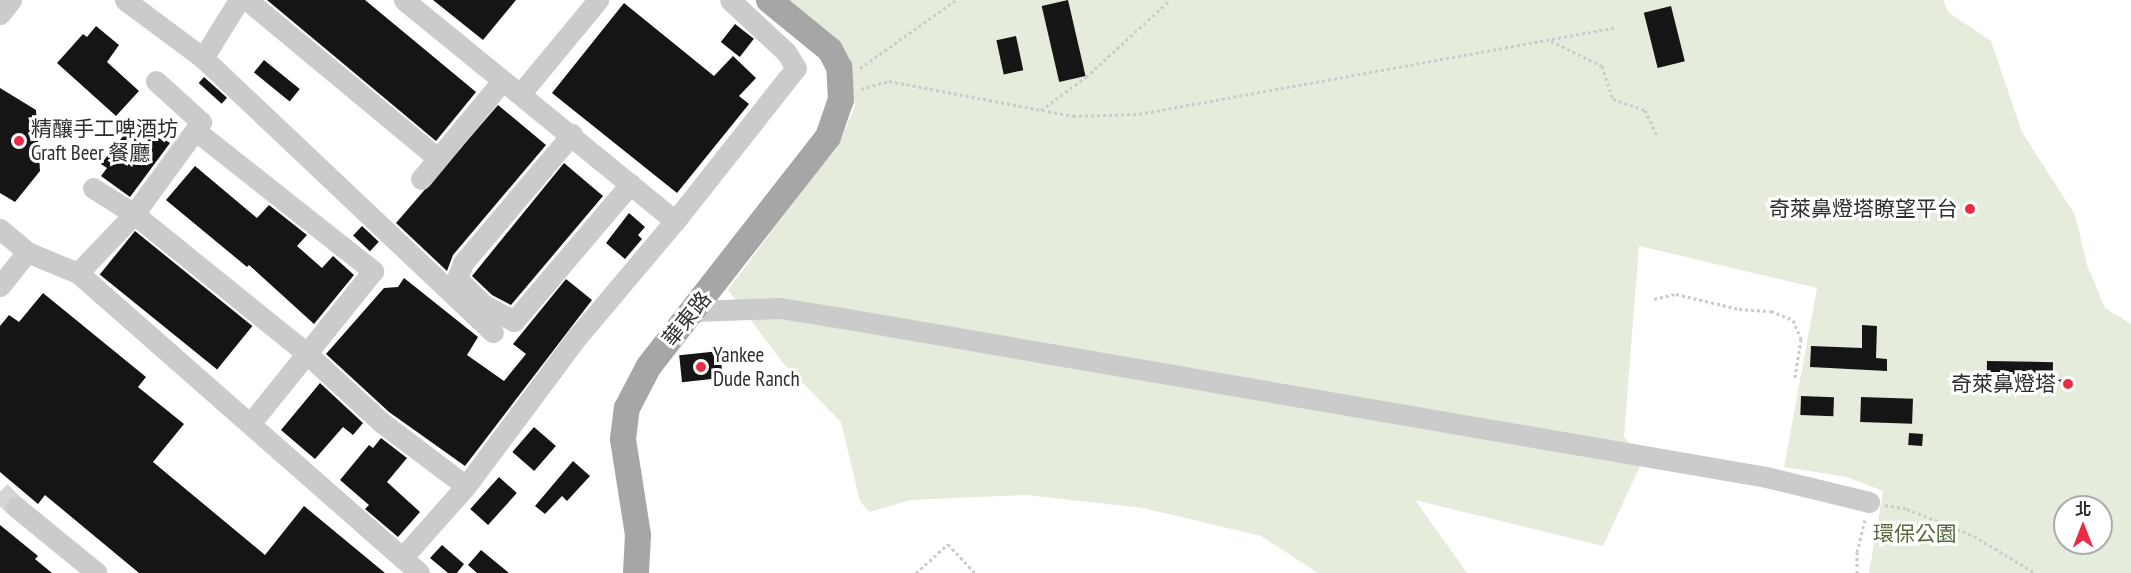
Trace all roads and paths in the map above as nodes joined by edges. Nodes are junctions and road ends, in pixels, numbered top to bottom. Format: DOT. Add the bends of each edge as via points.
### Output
graph roads {
  1 [pos="11,0"];
  2 [pos="125,0"];
  3 [pos="239,0"];
  4 [pos="247,0"];
  5 [pos="404,0"];
  6 [pos="598,0"];
  7 [pos="730,0"];
  8 [pos="769,0"];
  9 [pos="956,0"];
  10 [pos="1170,0"];
  11 [pos="0,14"];
  12 [pos="1617,27"];
  13 [pos="1549,40"];
  14 [pos="202,58"];
  15 [pos="156,81"];
  16 [pos="502,81"];
  17 [pos="521,93"];
  18 [pos="842,95"];
  19 [pos="1041,110"];
  20 [pos="196,131"];
  21 [pos="572,134"];
  22 [pos="1657,136"];
  23 [pos="437,158"];
  24 [pos="421,179"];
  25 [pos="630,184"];
  26 [pos="93,188"];
  27 [pos="134,214"];
  28 [pos="675,221"];
  29 [pos="0,230"];
  30 [pos="27,252"];
  31 [pos="78,273"];
  32 [pos="0,286"];
  33 [pos="1654,299"];
  34 [pos="695,311"];
  35 [pos="493,332"];
  36 [pos="306,353"];
  37 [pos="1795,378"];
  38 [pos="251,423"];
  39 [pos="466,486"];
  40 [pos="1869,502"];
  41 [pos="16,507"];
  42 [pos="402,558"];
  43 [pos="97,573"];
  44 [pos="419,573"];
  45 [pos="636,573"];
  46 [pos="916,573"];
  47 [pos="975,573"];
  48 [pos="1857,573"];
  49 [pos="2034,573"];
  1 -- 11 [label="street"];
  2 -- 14 [label="street"];
  3 -- 14 [label="street"];
  4 -- 23 [label="street"];
  5 -- 16 [label="street"];
  6 -- 17 [label="street"];
  7 -- 28 [label="street" via="786,52 796,68"];
  8 -- 18 [label="main road" via="830,50 839,67"];
  9 -- 18 [label="path" via="859,69"];
  10 -- 19 [label="path" via="1086,76"];
  12 -- 13 [label="path"];
  13 -- 19 [label="path" via="1139,114 1073,116"];
  13 -- 22 [label="path" via="1602,66 1613,99 1645,111"];
  14 -- 35 [label="street"];
  15 -- 20 [label="street" via="194,112 201,122"];
  16 -- 17 [label="street"];
  16 -- 23 [label="street"];
  17 -- 21 [label="street"];
  18 -- 19 [label="path" via="889,81"];
  18 -- 34 [label="main road, 華東路" via="828,137"];
  20 -- 27 [label="street"];
  20 -- 36 [label="street" via="373,271"];
  21 -- 25 [label="street"];
  21 -- 25 [label="street" via="463,263 457,279 484,304 514,321"];
  23 -- 24 [label="street"];
  25 -- 28 [label="street"];
  26 -- 27 [label="street"];
  27 -- 31 [label="street"];
  27 -- 36 [label="street"];
  28 -- 39 [label="street" via="578,336"];
  29 -- 30 [label="street"];
  30 -- 31 [label="street"];
  30 -- 32 [label="street"];
  31 -- 38 [label="street"];
  33 -- 37 [label="path" via="1676,294 1739,309 1771,311 1793,320 1801,339"];
  34 -- 40 [label="street" via="780,308 842,318 1766,477"];
  34 -- 45 [label="main road, 華東路" via="649,366 627,408 623,439 638,535"];
  36 -- 38 [label="street"];
  36 -- 39 [label="street" via="381,423"];
  38 -- 42 [label="street"];
  39 -- 42 [label="street"];
  40 -- 48 [label="path" via="1857,552"];
  40 -- 49 [label="path" via="1907,508 1974,536"];
  41 -- 43 [label="street"];
  42 -- 44 [label="street"];
  46 -- 47 [label="path" via="948,544"];
}
